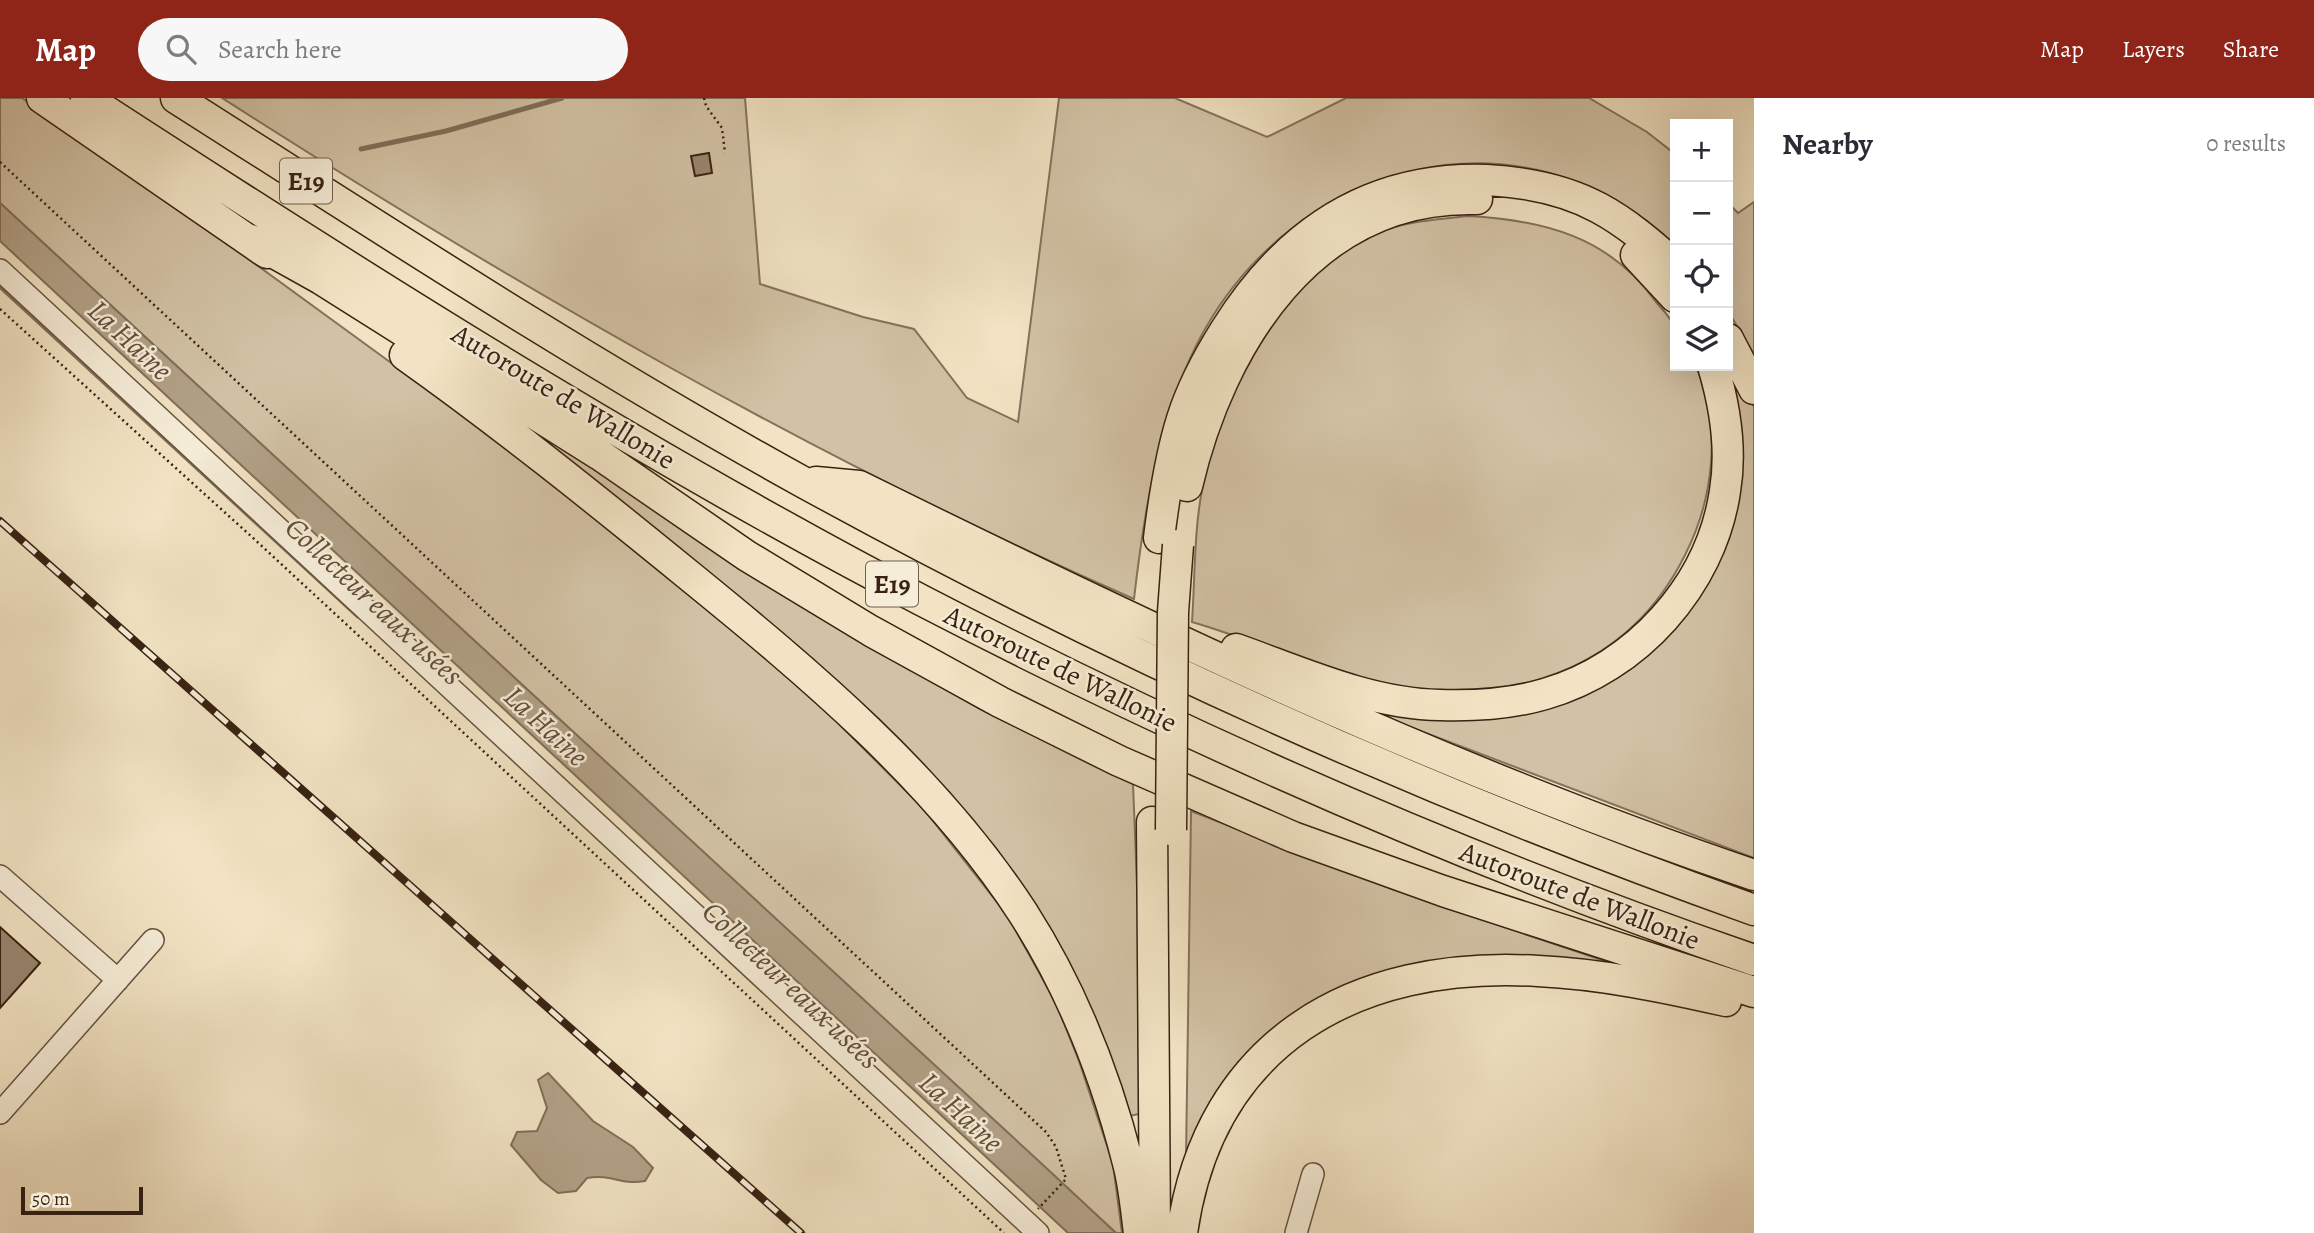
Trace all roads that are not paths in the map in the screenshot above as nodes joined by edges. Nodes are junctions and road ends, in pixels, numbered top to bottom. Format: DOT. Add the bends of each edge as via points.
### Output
graph roads {
  1 [pos="42,98"];
  2 [pos="86,98"];
  3 [pos="176,98"];
  4 [pos="251,240"];
  5 [pos="1670,261"];
  6 [pos="0,270"];
  7 [pos="1670,291"];
  8 [pos="1733,348"];
  9 [pos="1714,371"];
  10 [pos="1754,388"];
  11 [pos="798,480"];
  12 [pos="1169,542"];
  13 [pos="1022,566"];
  14 [pos="1161,826"];
  15 [pos="1754,875"];
  16 [pos="0,876"];
  17 [pos="1754,909"];
  18 [pos="153,940"];
  19 [pos="1754,960"];
  20 [pos="118,981"];
  21 [pos="1754,992"];
  22 [pos="1754,1007"];
  23 [pos="0,1113"];
  24 [pos="1313,1174"];
  25 [pos="1038,1233"];
  26 [pos="1139,1233"];
  27 [pos="1155,1233"];
  28 [pos="1170,1233"];
  29 [pos="1182,1233"];
  30 [pos="1296,1233"];
  1 -- 4 [label="highway"];
  2 -- 19 [label="highway, Autoroute de Wallonie / E19" via="433,318 918,598 1255,762 1474,855"];
  3 -- 11 [label="highway, Autoroute de Wallonie / E19" via="435,264"];
  4 -- 21 [label="highway" via="600,454 747,556 1000,702 1119,761 1293,836 1443,891"];
  4 -- 26 [label="highway" via="578,485 729,608 815,682 929,794 979,851 1023,913 1078,1015 1129,1164"];
  5 -- 12 [label="highway" via="1598,207 1510,181 1428,182 1395,189 1351,207 1315,228 1275,262 1220,338 1182,418"];
  6 -- 25 [label="street"];
  7 -- 12 [label="highway" via="1640,258 1602,232 1562,213 1522,202 1472,199 1422,204 1347,232 1307,262 1265,307 1236,354 1210,404"];
  8 -- 10 [label="highway"];
  9 -- 13 [label="highway" via="1728,457 1725,492 1707,553 1673,607 1649,634 1618,660 1544,695 1490,704 1437,705 1391,699 1225,645"];
  11 -- 13 [label="highway" via="859,486"];
  11 -- 17 [label="highway, Autoroute de Wallonie / E19" via="1078,625 1271,716 1480,805"];
  12 -- 14 [label="highway, bridge" via="1172,612"];
  13 -- 15 [label="highway" via="1283,690 1501,780"];
  14 -- 27 [label="highway"];
  14 -- 28 [label="highway"];
  16 -- 20 [label="street"];
  18 -- 20 [label="street"];
  20 -- 23 [label="street"];
  22 -- 29 [label="highway" via="1643,983 1537,971 1453,974 1351,998 1301,1024 1275,1044 1236,1087 1192,1177"];
  24 -- 30 [label="street"];
}
